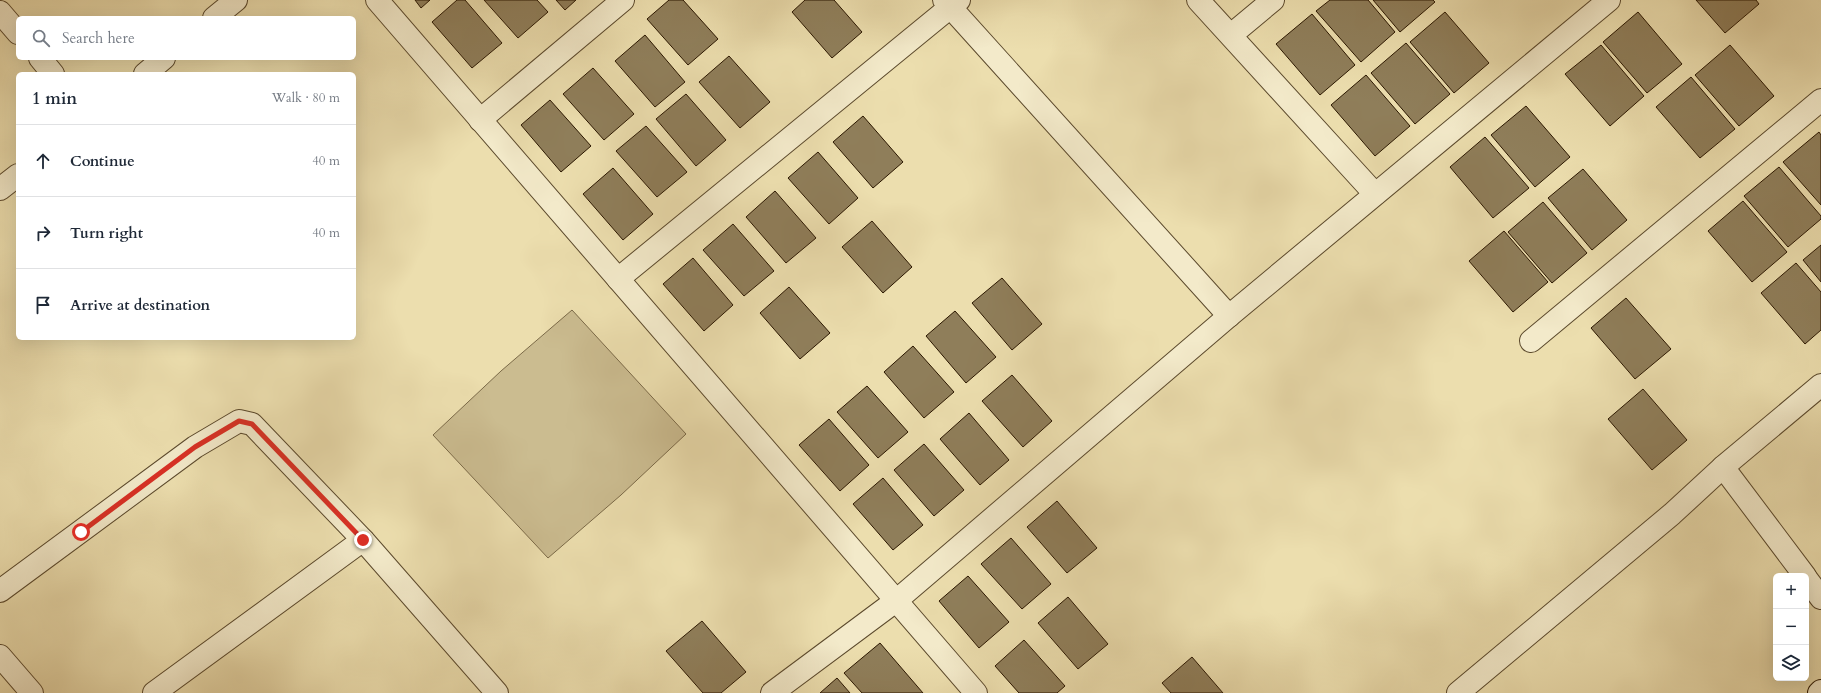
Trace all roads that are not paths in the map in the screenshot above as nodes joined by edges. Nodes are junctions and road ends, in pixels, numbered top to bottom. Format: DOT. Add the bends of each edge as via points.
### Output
graph roads {
  1 [pos="236,0"];
  2 [pos="377,0"];
  3 [pos="623,0"];
  4 [pos="1198,0"];
  5 [pos="1273,0"];
  6 [pos="1609,0"];
  7 [pos="951,2"];
  8 [pos="0,12"];
  9 [pos="216,16"];
  10 [pos="16,31"];
  11 [pos="1231,35"];
  12 [pos="42,60"];
  13 [pos="162,60"];
  14 [pos="51,72"];
  15 [pos="147,72"];
  16 [pos="1821,100"];
  17 [pos="480,120"];
  18 [pos="16,177"];
  19 [pos="0,189"];
  20 [pos="1375,194"];
  21 [pos="618,279"];
  22 [pos="1228,316"];
  23 [pos="1531,341"];
  24 [pos="1821,385"];
  25 [pos="1723,467"];
  26 [pos="363,540"];
  27 [pos="1802,573"];
  28 [pos="1809,582"];
  29 [pos="0,591"];
  30 [pos="1821,598"];
  31 [pos="897,600"];
  32 [pos="0,656"];
  33 [pos="32,693"];
  34 [pos="154,693"];
  35 [pos="497,693"];
  36 [pos="772,693"];
  37 [pos="976,693"];
  38 [pos="1458,693"];
  1 -- 9 [label="street"];
  2 -- 17 [label="street"];
  3 -- 17 [label="street"];
  4 -- 11 [label="street"];
  5 -- 11 [label="street"];
  6 -- 20 [label="street"];
  7 -- 21 [label="street"];
  7 -- 22 [label="street"];
  8 -- 10 [label="street"];
  11 -- 20 [label="street"];
  12 -- 14 [label="street"];
  13 -- 15 [label="street"];
  16 -- 23 [label="street"];
  17 -- 21 [label="street"];
  18 -- 19 [label="street"];
  20 -- 22 [label="street"];
  21 -- 31 [label="street"];
  22 -- 31 [label="street"];
  24 -- 25 [label="street"];
  25 -- 27 [label="street"];
  25 -- 38 [label="street" via="1672,514"];
  26 -- 29 [label="street" via="252,424 239,421 195,447"];
  26 -- 34 [label="street"];
  26 -- 35 [label="street"];
  28 -- 30 [label="street"];
  31 -- 36 [label="street"];
  31 -- 37 [label="street"];
  32 -- 33 [label="street"];
}
